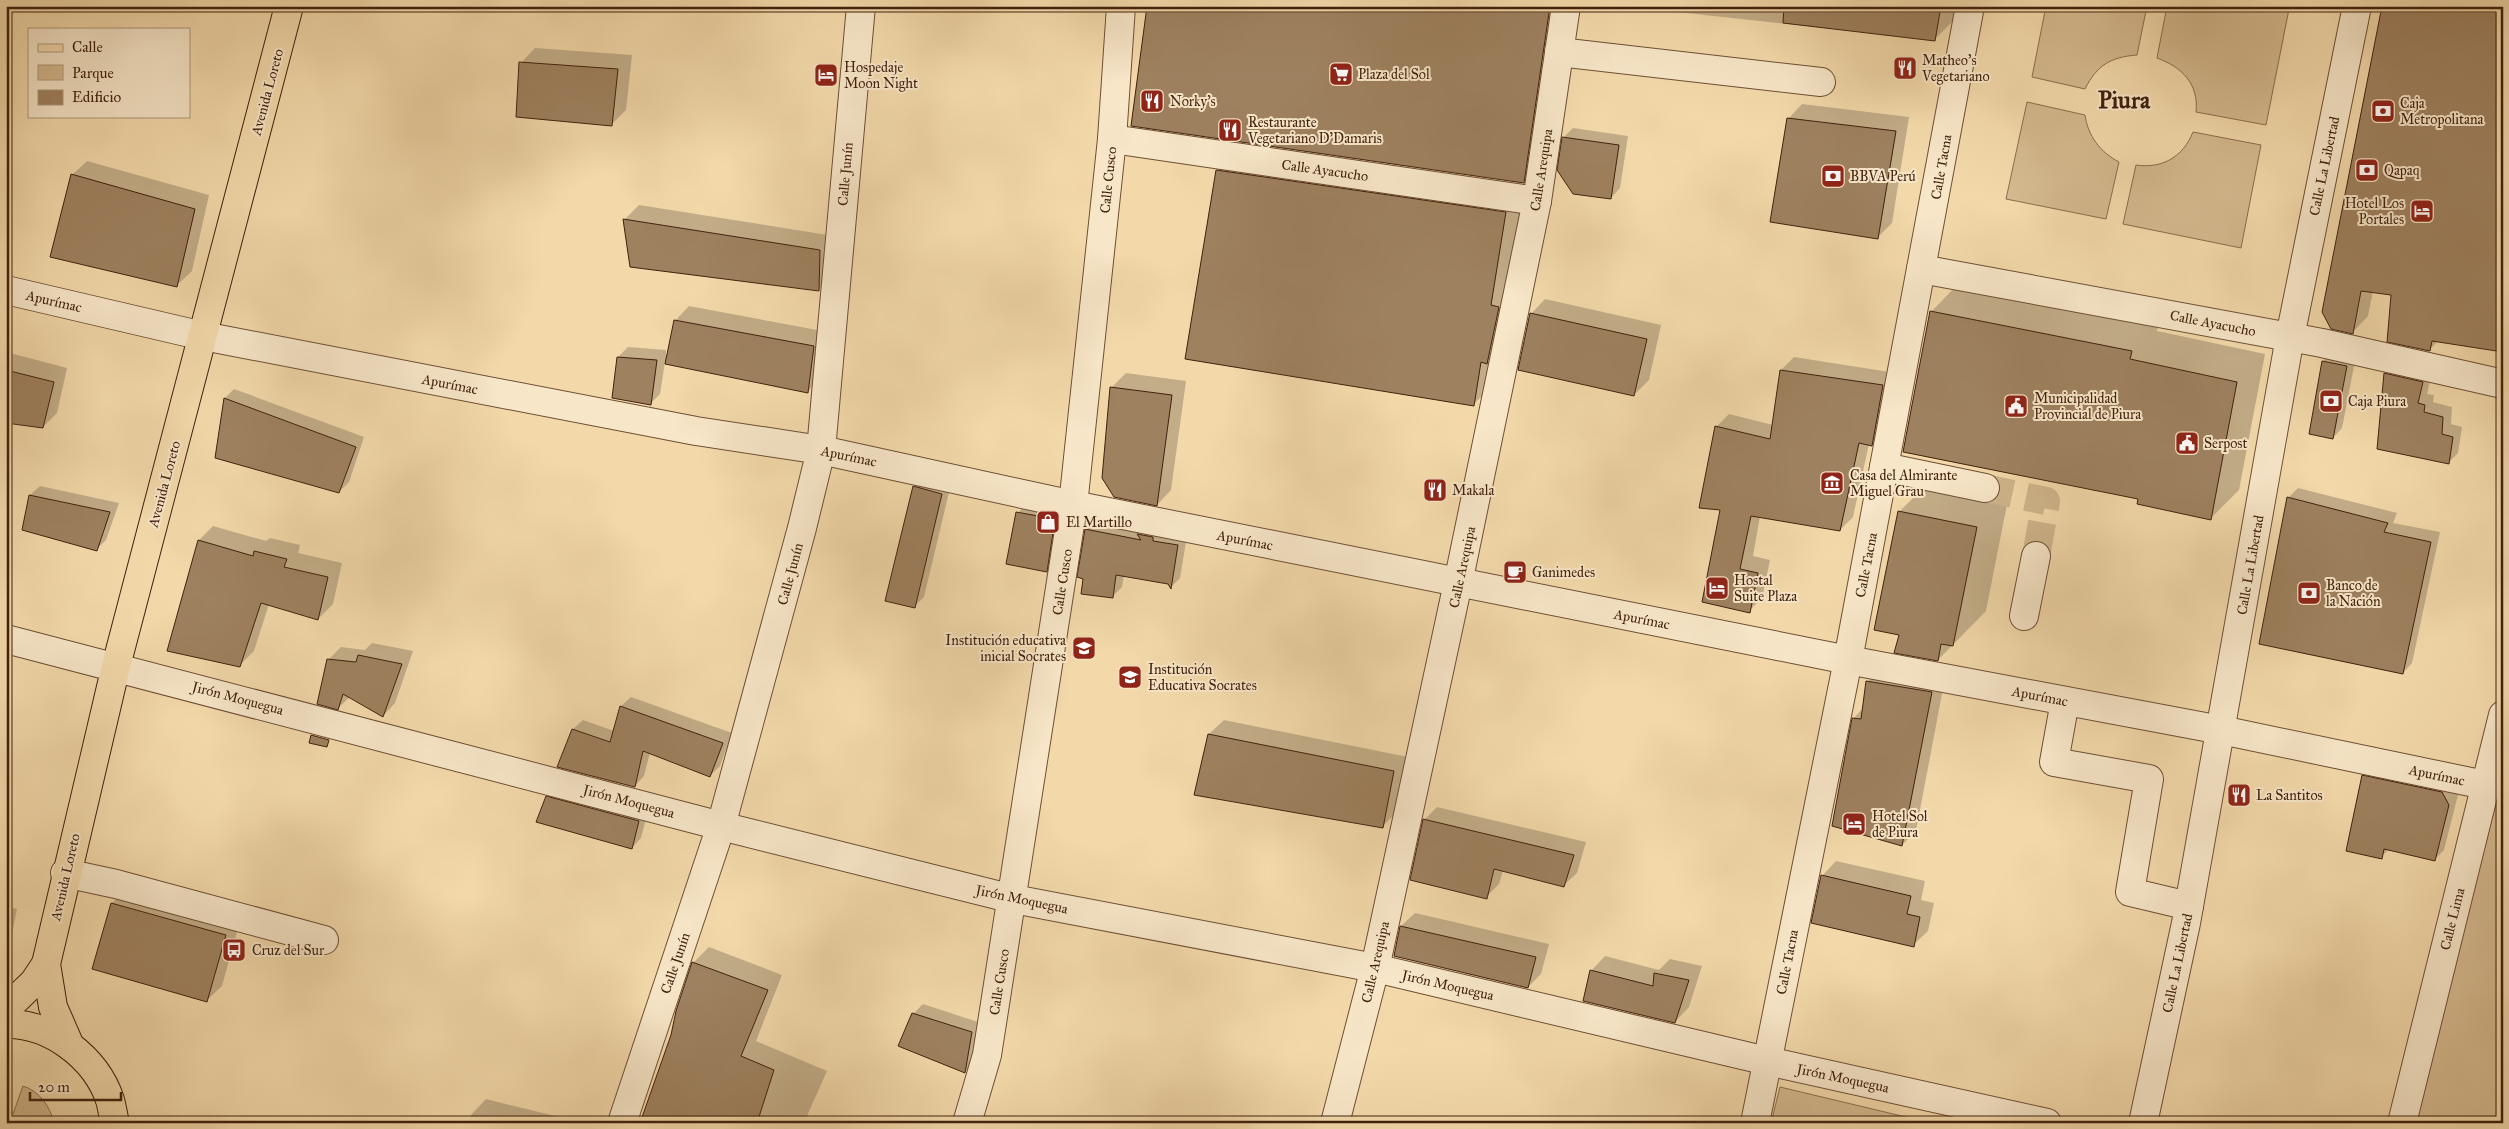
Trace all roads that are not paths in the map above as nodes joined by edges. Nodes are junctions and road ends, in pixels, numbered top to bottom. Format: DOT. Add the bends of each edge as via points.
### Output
graph roads {
  1 [pos="289,6"];
  2 [pos="861,6"];
  3 [pos="1120,6"];
  4 [pos="1566,6"];
  5 [pos="1970,6"];
  6 [pos="2357,6"];
  7 [pos="1559,52"];
  8 [pos="1820,82"];
  9 [pos="1112,138"];
  10 [pos="1537,201"];
  11 [pos="1922,269"];
  12 [pos="6,290"];
  13 [pos="203,336"];
  14 [pos="2290,337"];
  15 [pos="2503,384"];
  16 [pos="821,450"];
  17 [pos="1884,467"];
  18 [pos="1985,488"];
  19 [pos="1073,505"];
  20 [pos="2036,556"];
  21 [pos="1458,583"];
  22 [pos="2024,616"];
  23 [pos="6,639"];
  24 [pos="1848,660"];
  25 [pos="116,666"];
  26 [pos="2064,701"];
  27 [pos="2503,714"];
  28 [pos="2221,730"];
  29 [pos="2485,785"];
  30 [pos="721,826"];
  31 [pos="65,873"];
  32 [pos="1013,898"];
  33 [pos="2189,906"];
  34 [pos="324,940"];
  35 [pos="46,964"];
  36 [pos="1375,968"];
  37 [pos="6,1010"];
  38 [pos="6,1024"];
  39 [pos="70,1046"];
  40 [pos="1767,1061"];
  41 [pos="112,1111"];
  42 [pos="128,1123"];
  43 [pos="622,1123"];
  44 [pos="967,1123"];
  45 [pos="1335,1123"];
  46 [pos="1755,1123"];
  47 [pos="2047,1123"];
  48 [pos="2143,1123"];
  49 [pos="2402,1123"];
  1 -- 13 [label="main road, Avenida Loreto"];
  2 -- 16 [label="street, Calle Junín"];
  3 -- 9 [label="street, Calle Cusco"];
  4 -- 7 [label="street, Calle Arequipa"];
  5 -- 11 [label="street, Calle Tacna"];
  6 -- 14 [label="street, Calle La Libertad"];
  7 -- 8 [label="street"];
  7 -- 10 [label="street, Calle Arequipa"];
  9 -- 10 [label="street, Calle Ayacucho"];
  9 -- 19 [label="street, Calle Cusco"];
  10 -- 21 [label="street, Calle Arequipa"];
  11 -- 14 [label="street, Calle Ayacucho"];
  11 -- 17 [label="street, Calle Tacna"];
  12 -- 13 [label="street, Apurímac"];
  13 -- 16 [label="street, Apurímac" via="696,431"];
  13 -- 25 [label="main road, Avenida Loreto"];
  14 -- 15 [label="street, Calle Ayacucho"];
  14 -- 28 [label="street, Calle La Libertad"];
  16 -- 19 [label="street, Apurímac"];
  16 -- 30 [label="street, Calle Junín"];
  17 -- 18 [label="street"];
  17 -- 24 [label="street, Calle Tacna"];
  19 -- 21 [label="street, Apurímac"];
  19 -- 32 [label="street, Calle Cusco"];
  20 -- 22 [label="street"];
  21 -- 24 [label="street, Apurímac"];
  21 -- 36 [label="street, Calle Arequipa"];
  23 -- 25 [label="street, Jirón Moquegua"];
  24 -- 26 [label="street, Apurímac"];
  24 -- 40 [label="street, Calle Tacna"];
  25 -- 30 [label="street, Jirón Moquegua"];
  25 -- 31 [label="main road, Avenida Loreto"];
  26 -- 28 [label="street, Apurímac"];
  26 -- 33 [label="street" via="2054,762 2149,779 2130,892"];
  27 -- 29 [label="street, Calle Lima"];
  28 -- 29 [label="street, Apurímac"];
  28 -- 33 [label="street, Calle La Libertad"];
  29 -- 49 [label="street, Calle Lima"];
  30 -- 32 [label="street, Jirón Moquegua"];
  30 -- 43 [label="street, Calle Junín"];
  31 -- 34 [label="street"];
  31 -- 35 [label="main road, Avenida Loreto"];
  32 -- 36 [label="street, Jirón Moquegua"];
  32 -- 44 [label="street, Calle Cusco" via="987,1055"];
  33 -- 48 [label="street, Calle La Libertad"];
  35 -- 37 [label="main road, Avenida Loreto" via="34,982"];
  35 -- 39 [label="main road, Avenida Loreto" via="53,1007"];
  36 -- 40 [label="street, Jirón Moquegua"];
  36 -- 45 [label="street, Calle Arequipa"];
  38 -- 39 [label="main road" via="44,1032"];
  39 -- 41 [label="main road" via="94,1070"];
  40 -- 46 [label="street, Calle Tacna"];
  40 -- 47 [label="street, Jirón Moquegua"];
  41 -- 42 [label="main road"];
}
